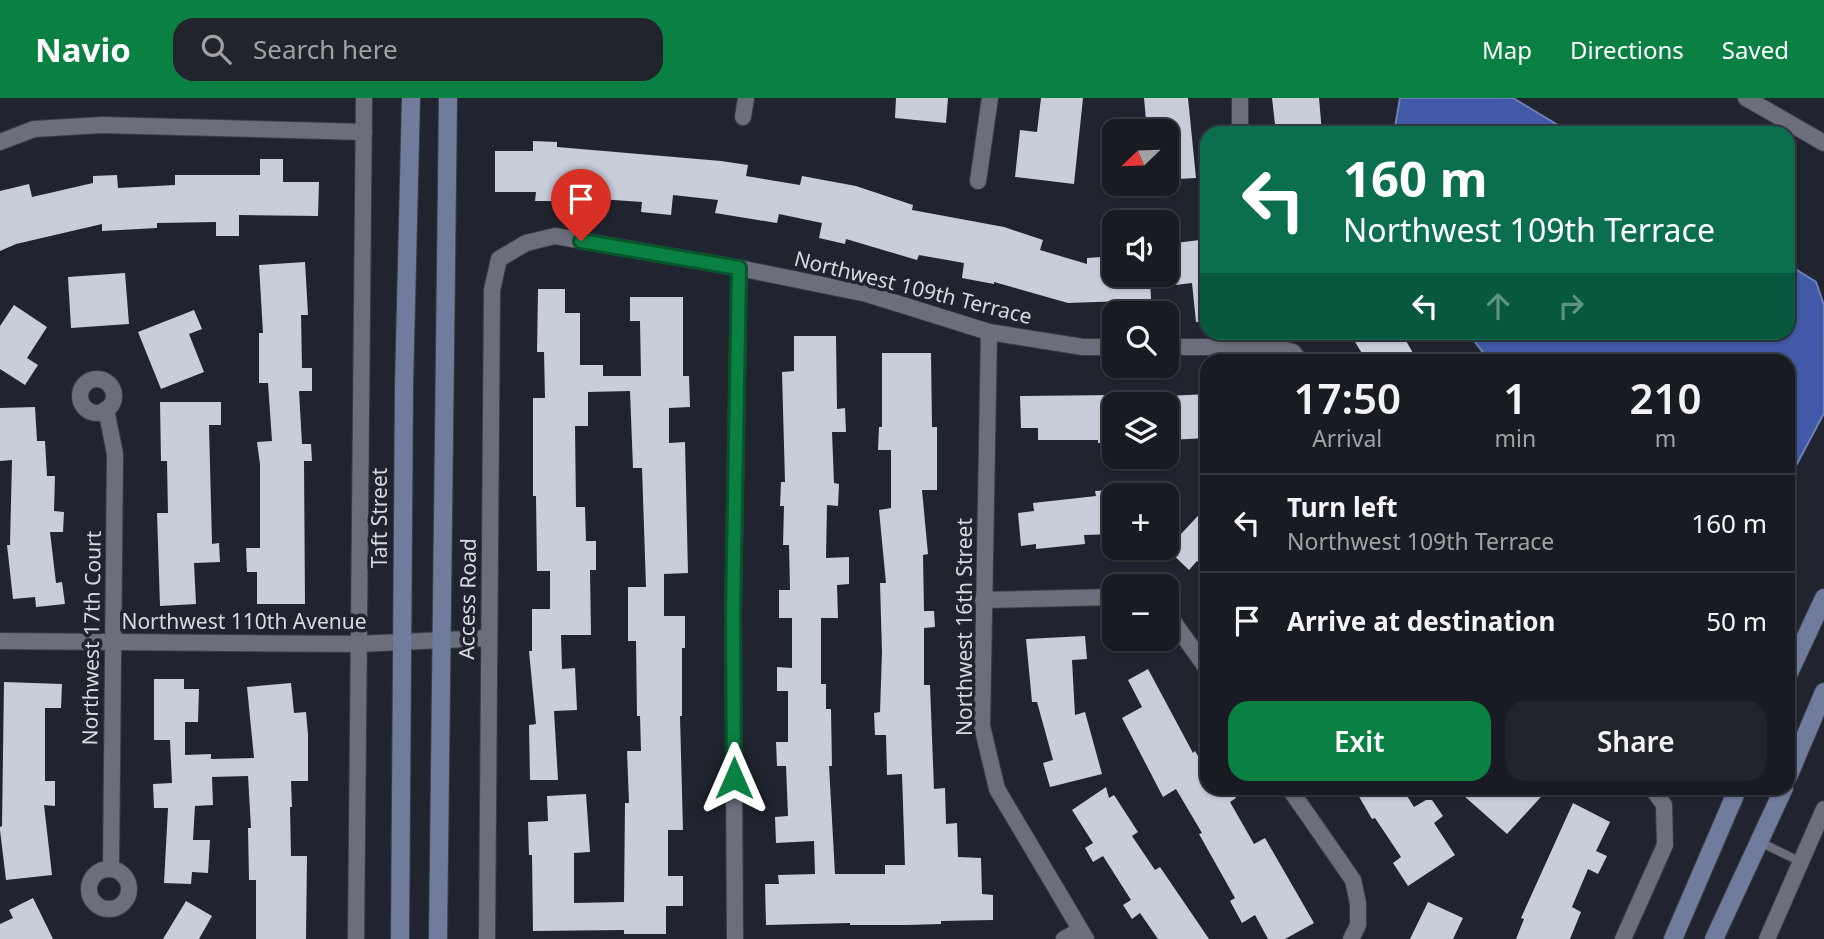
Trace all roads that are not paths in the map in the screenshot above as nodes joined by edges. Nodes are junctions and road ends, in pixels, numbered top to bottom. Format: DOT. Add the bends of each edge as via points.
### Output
graph roads {
  1 [pos="364,98"];
  2 [pos="411,98"];
  3 [pos="448,98"];
  4 [pos="746,98"];
  5 [pos="990,98"];
  6 [pos="1240,98"];
  7 [pos="1746,98"];
  8 [pos="743,117"];
  9 [pos="1240,126"];
  10 [pos="1795,126"];
  11 [pos="1795,126"];
  12 [pos="364,132"];
  13 [pos="0,142"];
  14 [pos="1824,143"];
  15 [pos="978,181"];
  16 [pos="499,259"];
  17 [pos="739,268"];
  18 [pos="989,332"];
  19 [pos="1102,347"];
  20 [pos="1179,347"];
  21 [pos="1291,354"];
  22 [pos="106,409"];
  23 [pos="1102,597"];
  24 [pos="1824,598"];
  25 [pos="983,600"];
  26 [pos="1179,630"];
  27 [pos="488,638"];
  28 [pos="442,640"];
  29 [pos="0,641"];
  30 [pos="402,642"];
  31 [pos="113,643"];
  32 [pos="358,644"];
  33 [pos="1200,659"];
  34 [pos="1795,660"];
  35 [pos="1824,692"];
  36 [pos="1795,760"];
  37 [pos="1294,795"];
  38 [pos="1657,795"];
  39 [pos="1735,795"];
  40 [pos="1781,795"];
  41 [pos="1824,809"];
  42 [pos="1759,842"];
  43 [pos="1801,862"];
  44 [pos="111,869"];
  45 [pos="1083,935"];
  46 [pos="356,939"];
  47 [pos="400,939"];
  48 [pos="438,939"];
  49 [pos="487,939"];
  50 [pos="735,939"];
  51 [pos="1064,939"];
  52 [pos="1351,939"];
  53 [pos="1623,939"];
  54 [pos="1673,939"];
  55 [pos="1714,939"];
  56 [pos="1767,939"];
  1 -- 12 [label="street, Taft Street"];
  2 -- 30 [label="street, Taft Street"];
  3 -- 28 [label="street"];
  4 -- 8 [label="street"];
  5 -- 15 [label="street"];
  6 -- 9 [label="street"];
  7 -- 11 [label="street"];
  10 -- 14 [label="street"];
  12 -- 13 [label="street" via="102,125 33,129"];
  12 -- 32 [label="street, Taft Street"];
  16 -- 17 [label="street, Northwest 109th Terrace" via="526,243 555,236"];
  16 -- 27 [label="street, Access Road" via="492,290"];
  17 -- 18 [label="street, Northwest 109th Terrace" via="867,294"];
  17 -- 50 [label="street" via="733,616"];
  18 -- 19 [label="street, Northwest 109th Terrace"];
  18 -- 25 [label="street, Northwest 16th Street"];
  20 -- 21 [label="street" via="1273,347"];
  22 -- 31 [label="street, Northwest 17th Court" via="115,454"];
  23 -- 25 [label="street"];
  24 -- 34 [label="street"];
  25 -- 45 [label="street, Northwest 16th Street" via="982,726 997,789"];
  26 -- 33 [label="street"];
  27 -- 28 [label="street, Northwest 110th Avenue"];
  27 -- 49 [label="street, Access Road"];
  28 -- 30 [label="street, Northwest 110th Avenue"];
  28 -- 48 [label="street"];
  29 -- 31 [label="street, Northwest 110th Avenue"];
  30 -- 32 [label="street, Northwest 110th Avenue"];
  30 -- 47 [label="street, Taft Street"];
  31 -- 32 [label="street, Northwest 110th Avenue"];
  31 -- 44 [label="street, Northwest 17th Court"];
  32 -- 46 [label="street, Taft Street"];
  35 -- 36 [label="street"];
  37 -- 52 [label="street" via="1353,880 1358,925"];
  38 -- 53 [label="street" via="1664,805 1665,845"];
  39 -- 54 [label="street"];
  40 -- 42 [label="street"];
  41 -- 43 [label="street"];
  42 -- 43 [label="lane"];
  42 -- 55 [label="street"];
  43 -- 56 [label="street"];
  45 -- 51 [label="street"];
}
